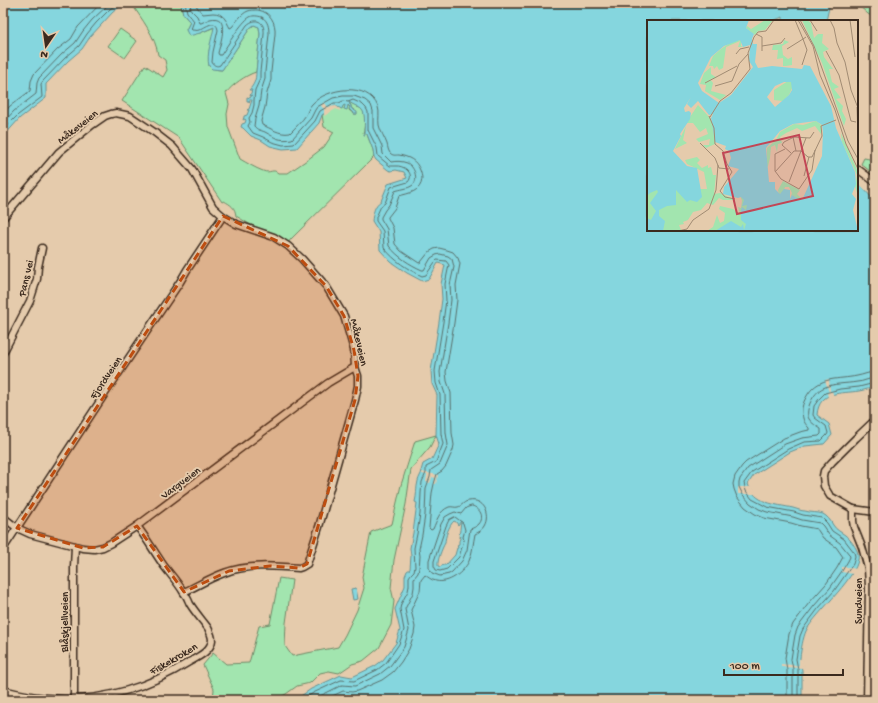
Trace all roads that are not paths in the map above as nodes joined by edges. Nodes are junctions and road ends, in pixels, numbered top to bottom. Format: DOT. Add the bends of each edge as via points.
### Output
graph roads {
  1 [pos="859,170"];
  2 [pos="875,182"];
  3 [pos="223,216"];
  4 [pos="3,218"];
  5 [pos="42,248"];
  6 [pos="3,353"];
  7 [pos="355,367"];
  8 [pos="875,420"];
  9 [pos="853,509"];
  10 [pos="875,512"];
  11 [pos="3,517"];
  12 [pos="137,526"];
  13 [pos="17,528"];
  14 [pos="75,546"];
  15 [pos="3,549"];
  16 [pos="184,592"];
  17 [pos="3,690"];
  18 [pos="74,699"];
  19 [pos="866,700"];
  1 -- 2 [label="street"];
  3 -- 4 [label="street, Måkeveien" via="213,207 192,169 172,146 130,116 116,113 105,116 59,152"];
  3 -- 7 [label="street, Måkeveien" via="288,246 313,270 344,316 354,350"];
  3 -- 13 [label="street, Fjordveien"];
  5 -- 6 [label="street, Pans vei" via="30,301"];
  7 -- 12 [label="street, Vargveien" via="328,383"];
  7 -- 16 [label="street, Måkeveien" via="358,376 355,400 307,564 299,568 270,566 229,571"];
  8 -- 9 [label="street" via="824,471 824,486 830,496"];
  9 -- 10 [label="street"];
  9 -- 19 [label="street, Sundveien" via="854,528 868,568 870,587"];
  11 -- 13 [label="street, Vargveien"];
  12 -- 14 [label="street, Vargveien" via="103,547 94,549"];
  12 -- 16 [label="street, Fiskekroken"];
  13 -- 14 [label="street, Vargveien" via="45,539"];
  13 -- 15 [label="street, Fjordveien"];
  14 -- 18 [label="street, Blåskjellveien"];
  16 -- 18 [label="street, Fiskekroken" via="212,636 208,649 177,670 143,686 92,698"];
  17 -- 18 [label="street, Fiskekroken" via="29,696"];
}
